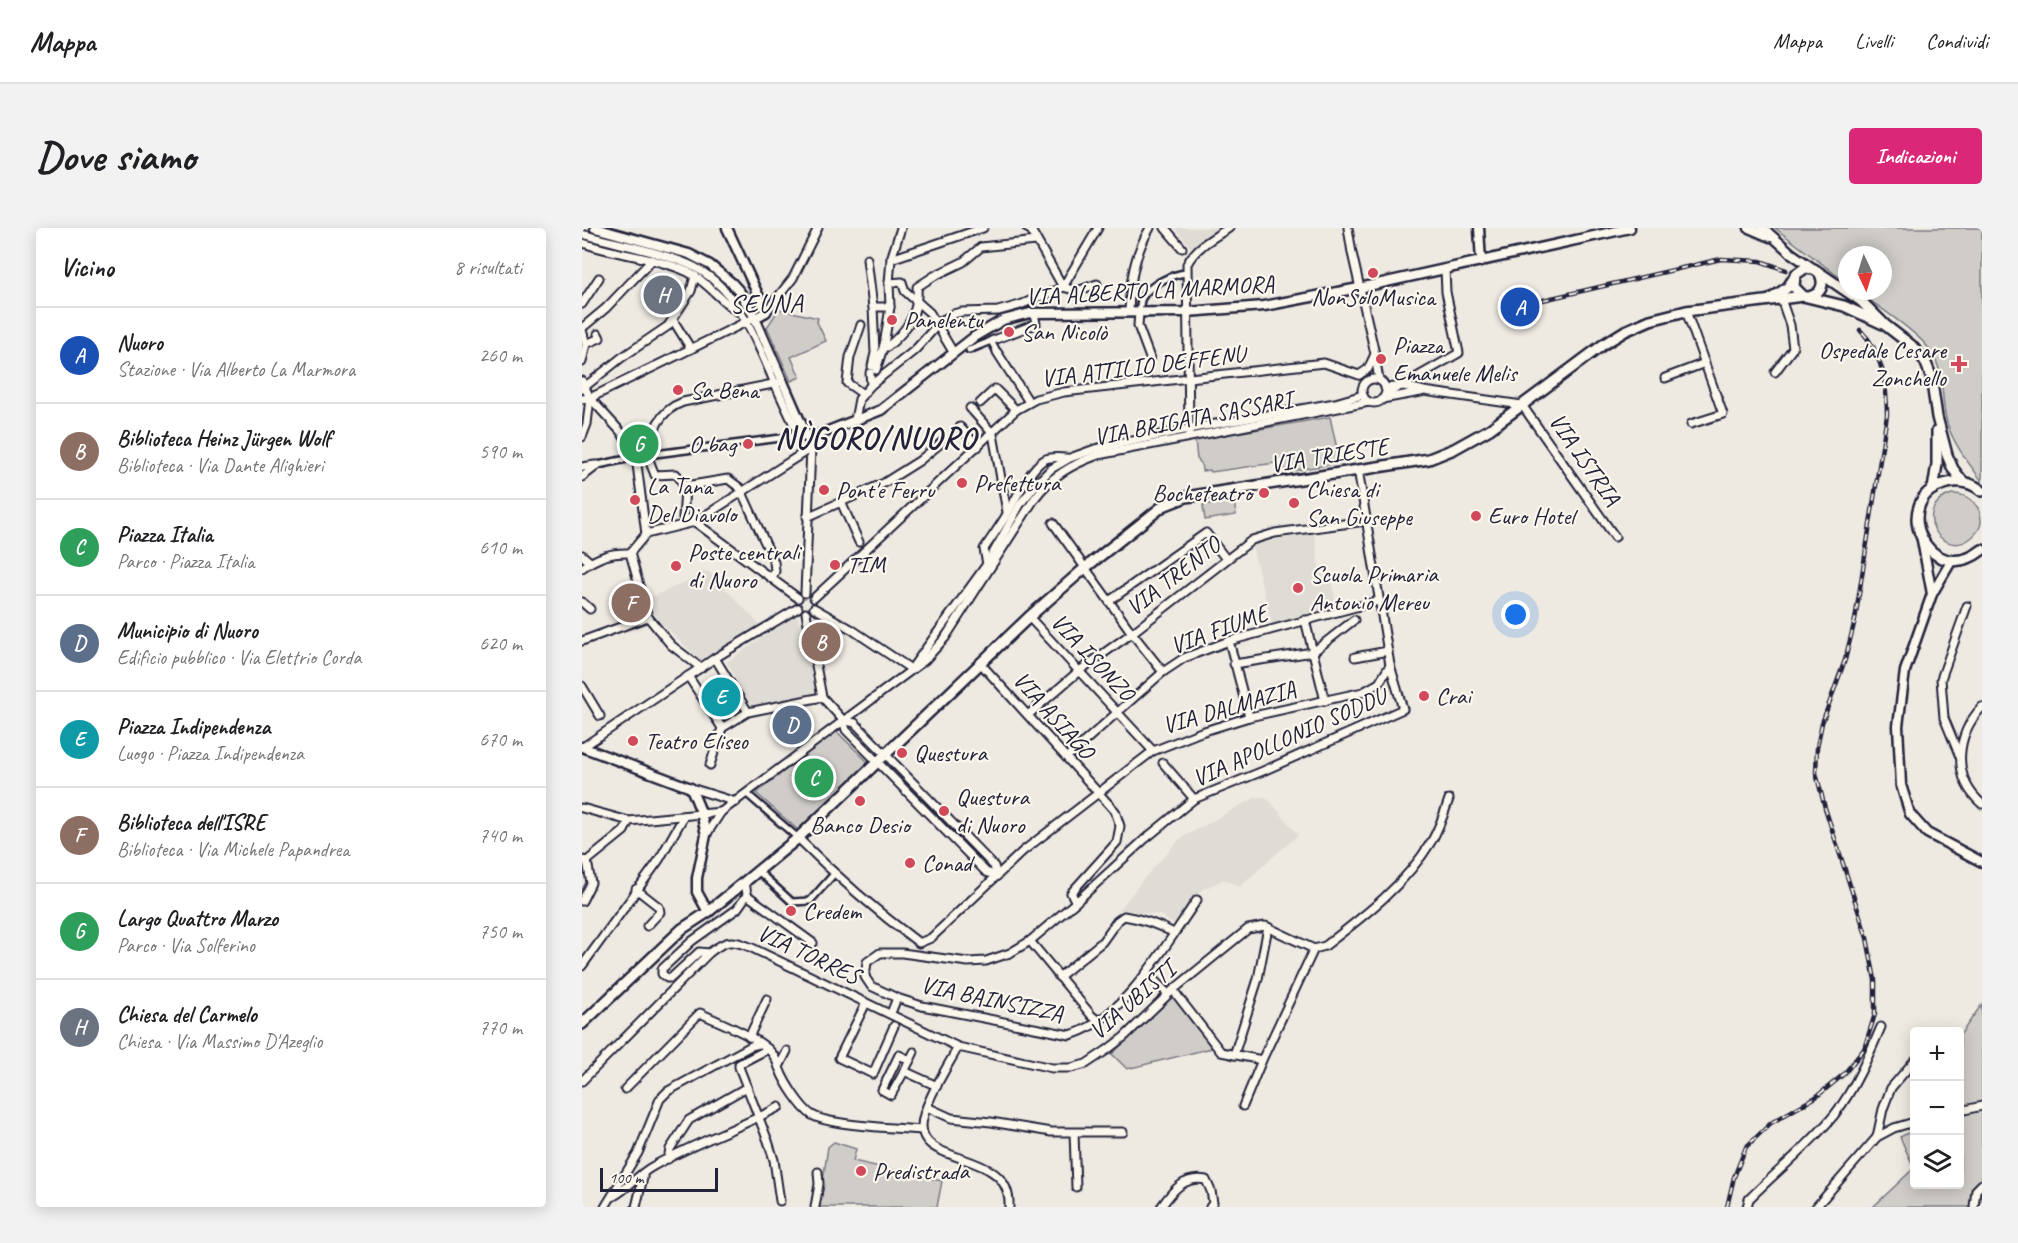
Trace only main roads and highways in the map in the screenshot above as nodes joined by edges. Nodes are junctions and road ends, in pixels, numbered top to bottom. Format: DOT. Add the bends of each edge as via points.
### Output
graph roads {
  1 [pos="1817,272"];
  2 [pos="1796,275"];
  3 [pos="1806,297"];
  4 [pos="1776,299"];
  5 [pos="1885,325"];
  6 [pos="1937,417"];
  7 [pos="1963,482"];
  8 [pos="1933,489"];
  9 [pos="1982,491"];
  10 [pos="1982,550"];
  11 [pos="582,1024"];
  1 -- 2 [label="main road" via="1805,268"];
  1 -- 3 [label="main road" via="1823,282 1821,289"];
  1 -- 5 [label="main road" via="1861,301"];
  2 -- 3 [label="main road" via="1796,291"];
  2 -- 4 [label="main road"];
  3 -- 4 [label="main road, VIA TRIESTE"];
  3 -- 5 [label="main road" via="1844,306"];
  4 -- 11 [label="main road, VIA TRIESTE" via="1686,311 1624,331 1490,429 1429,459 1186,497 1164,506 1085,568 798,838 682,929"];
  5 -- 6 [label="main road" via="1911,345 1929,368"];
  6 -- 7 [label="main road" via="1947,455"];
  6 -- 8 [label="main road"];
  7 -- 8 [label="main road"];
  7 -- 9 [label="main road"];
  8 -- 10 [label="main road" via="1917,513 1922,540 1934,554 1952,560 1969,558"];
}
